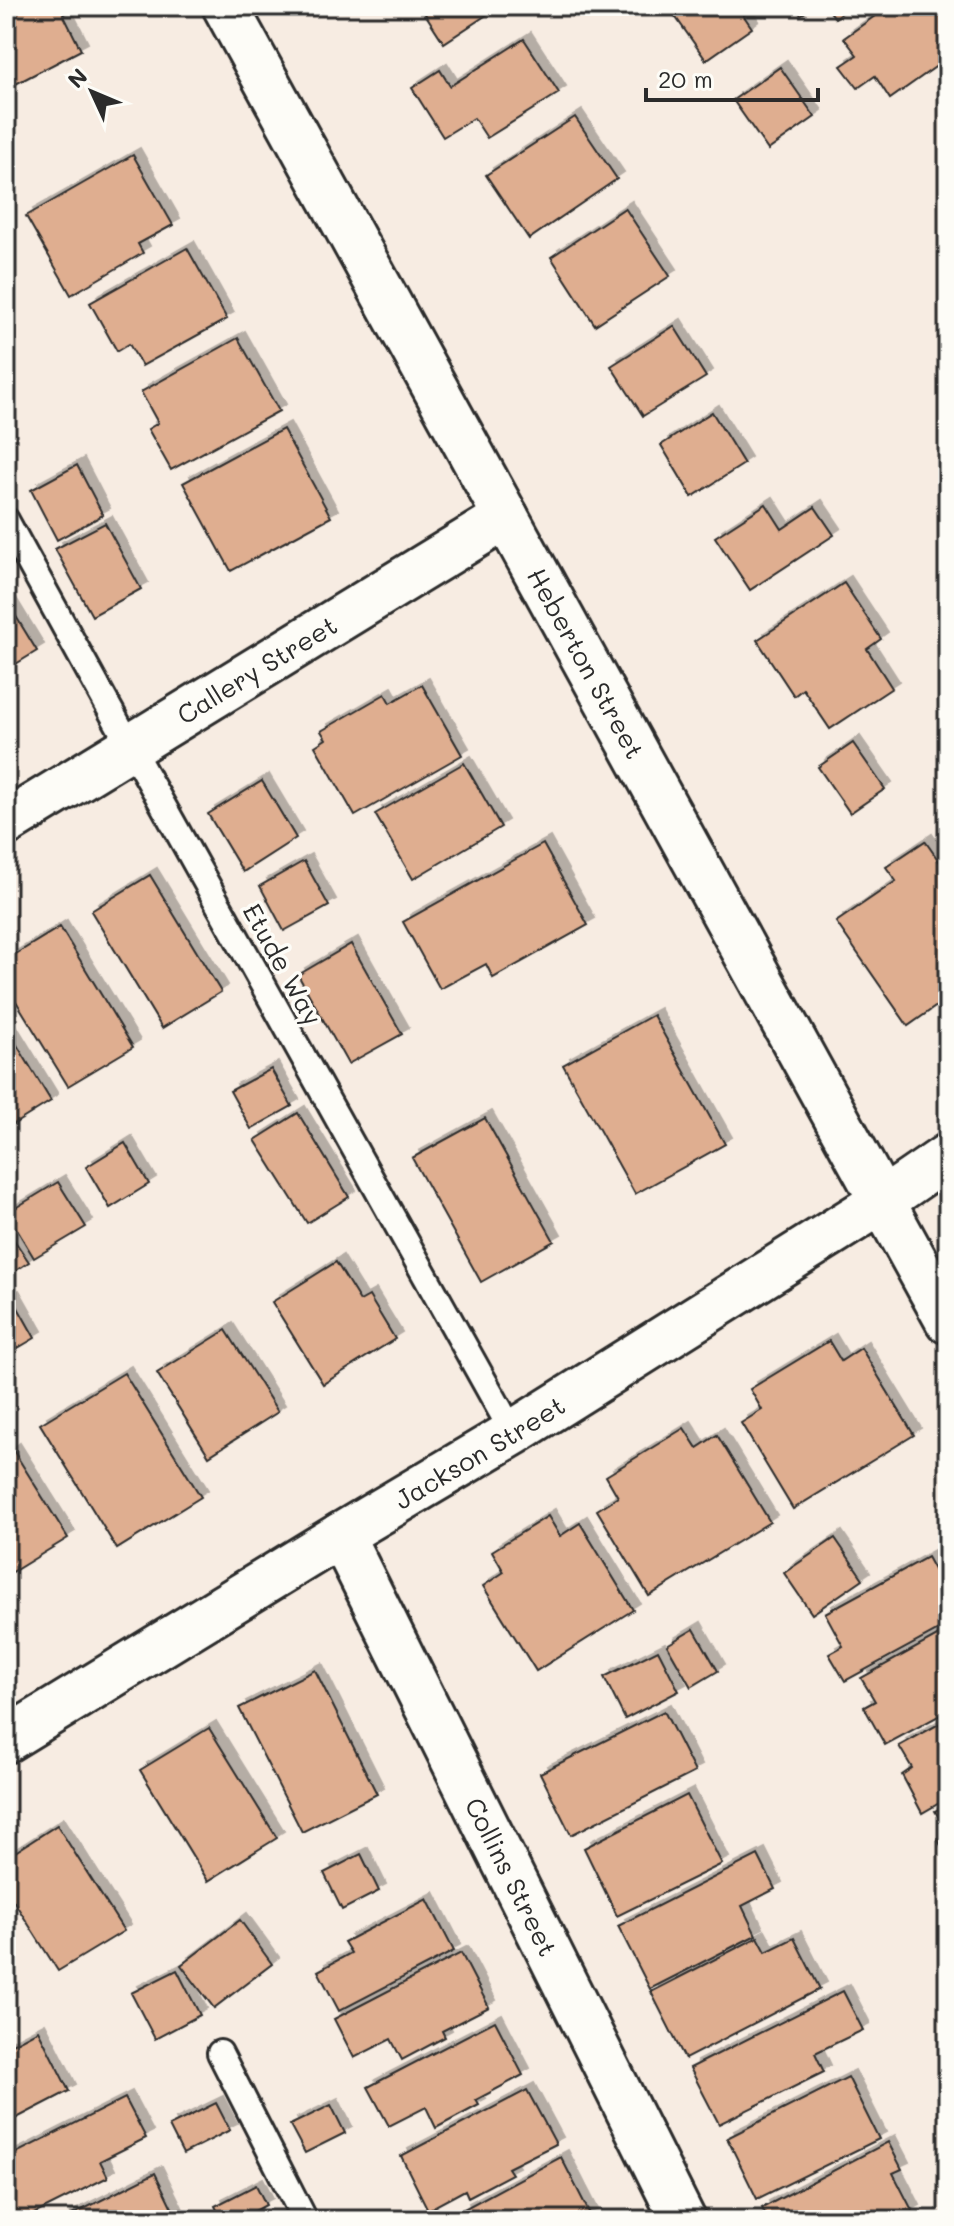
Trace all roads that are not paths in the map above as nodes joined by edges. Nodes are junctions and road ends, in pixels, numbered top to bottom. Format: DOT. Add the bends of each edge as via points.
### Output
graph roads {
  1 [pos="225,6"];
  2 [pos="506,517"];
  3 [pos="6,520"];
  4 [pos="131,748"];
  5 [pos="6,823"];
  6 [pos="948,1156"];
  7 [pos="881,1202"];
  8 [pos="948,1321"];
  9 [pos="513,1433"];
  10 [pos="341,1535"];
  11 [pos="6,1740"];
  12 [pos="220,2053"];
  13 [pos="305,2220"];
  14 [pos="683,2220"];
  1 -- 2 [label="street, Heberton Street"];
  2 -- 4 [label="street, Callery Street"];
  2 -- 7 [label="street, Heberton Street"];
  3 -- 4 [label="lane, Etude Way"];
  4 -- 5 [label="street, Callery Street"];
  4 -- 9 [label="lane, Etude Way"];
  6 -- 7 [label="street, Jackson Street"];
  7 -- 8 [label="street, Heberton Street"];
  7 -- 9 [label="street, Jackson Street"];
  9 -- 10 [label="street, Jackson Street"];
  10 -- 11 [label="street, Jackson Street"];
  10 -- 14 [label="street, Collins Street"];
  12 -- 13 [label="lane"];
}
